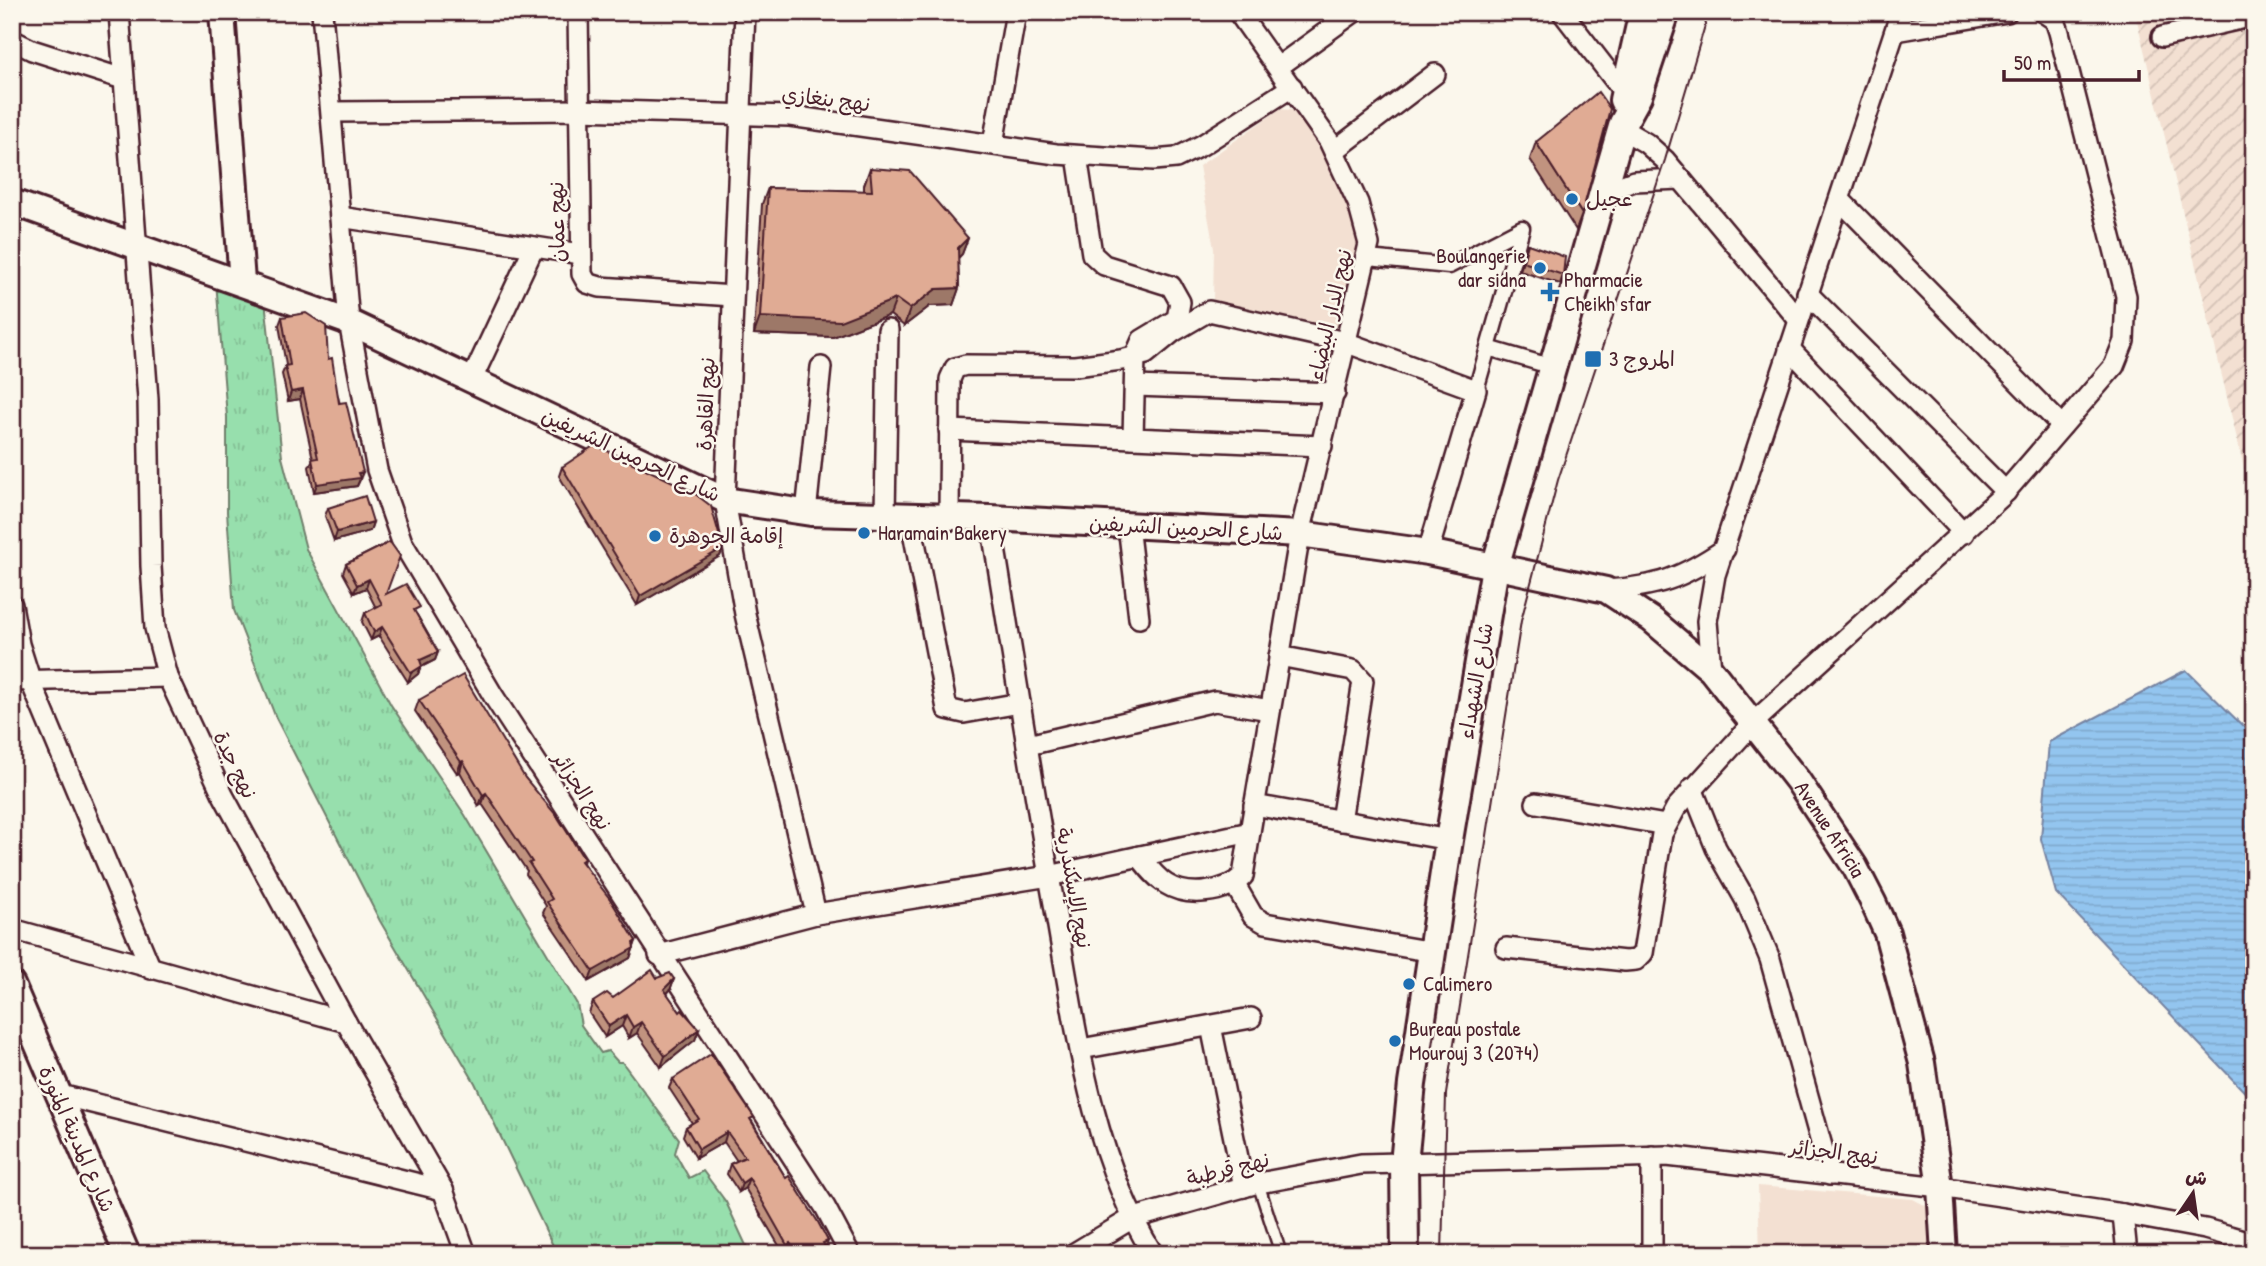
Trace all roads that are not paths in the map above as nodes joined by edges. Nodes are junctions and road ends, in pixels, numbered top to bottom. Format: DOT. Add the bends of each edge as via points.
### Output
graph roads {
  1 [pos="119,12"];
  2 [pos="222,12"];
  3 [pos="322,12"];
  4 [pos="578,12"];
  5 [pos="745,12"];
  6 [pos="1016,12"];
  7 [pos="1238,12"];
  8 [pos="1354,12"];
  9 [pos="1562,12"];
  10 [pos="1643,12"];
  11 [pos="1666,12"];
  12 [pos="2007,12"];
  13 [pos="2043,12"];
  14 [pos="2254,16"];
  15 [pos="1898,22"];
  16 [pos="2162,37"];
  17 [pos="12,40"];
  18 [pos="1278,67"];
  19 [pos="1435,74"];
  20 [pos="123,79"];
  21 [pos="1292,87"];
  22 [pos="1630,94"];
  23 [pos="578,110"];
  24 [pos="332,112"];
  25 [pos="740,115"];
  26 [pos="1623,126"];
  27 [pos="993,144"];
  28 [pos="1335,151"];
  29 [pos="1077,156"];
  30 [pos="1681,179"];
  31 [pos="1604,192"];
  32 [pos="1841,201"];
  33 [pos="12,202"];
  34 [pos="341,217"];
  35 [pos="136,246"];
  36 [pos="534,247"];
  37 [pos="580,254"];
  38 [pos="1368,258"];
  39 [pos="242,282"];
  40 [pos="1807,293"];
  41 [pos="733,296"];
  42 [pos="1798,319"];
  43 [pos="349,321"];
  44 [pos="888,330"];
  45 [pos="1345,342"];
  46 [pos="1488,348"];
  47 [pos="1789,348"];
  48 [pos="1135,356"];
  49 [pos="821,367"];
  50 [pos="1553,367"];
  51 [pos="471,379"];
  52 [pos="1135,386"];
  53 [pos="1476,390"];
  54 [pos="1335,393"];
  55 [pos="2062,426"];
  56 [pos="949,430"];
  57 [pos="1133,438"];
  58 [pos="1322,446"];
  59 [pos="2006,492"];
  60 [pos="724,500"];
  61 [pos="806,513"];
  62 [pos="885,515"];
  63 [pos="911,516"];
  64 [pos="948,517"];
  65 [pos="990,518"];
  66 [pos="1128,525"];
  67 [pos="1964,533"];
  68 [pos="1300,534"];
  69 [pos="1725,549"];
  70 [pos="1428,552"];
  71 [pos="1495,567"];
  72 [pos="1606,590"];
  73 [pos="12,605"];
  74 [pos="1139,618"];
  75 [pos="1279,656"];
  76 [pos="1712,670"];
  77 [pos="168,677"];
  78 [pos="22,681"];
  79 [pos="1020,703"];
  80 [pos="1270,710"];
  81 [pos="1754,722"];
  82 [pos="1028,745"];
  83 [pos="1692,788"];
  84 [pos="1536,803"];
  85 [pos="1254,805"];
  86 [pos="1341,821"];
  87 [pos="1666,825"];
  88 [pos="1250,832"];
  89 [pos="1449,840"];
  90 [pos="1139,856"];
  91 [pos="1049,876"];
  92 [pos="1234,883"];
  93 [pos="816,914"];
  94 [pos="12,929"];
  95 [pos="1506,948"];
  96 [pos="1433,952"];
  97 [pos="659,955"];
  98 [pos="151,969"];
  99 [pos="12,985"];
  100 [pos="1251,1018"];
  101 [pos="346,1022"];
  102 [pos="1211,1026"];
  103 [pos="1081,1049"];
  104 [pos="56,1094"];
  105 [pos="1652,1156"];
  106 [pos="1404,1163"];
  107 [pos="1830,1175"];
  108 [pos="1251,1185"];
  109 [pos="1940,1187"];
  110 [pos="443,1190"];
  111 [pos="2123,1214"];
  112 [pos="1131,1219"];
  113 [pos="2254,1243"];
  114 [pos="2226,1244"];
  115 [pos="127,1254"];
  116 [pos="466,1254"];
  117 [pos="850,1254"];
  118 [pos="1073,1254"];
  119 [pos="1153,1254"];
  120 [pos="1281,1254"];
  121 [pos="1405,1254"];
  122 [pos="1651,1254"];
  123 [pos="1944,1254"];
  124 [pos="2127,1254"];
  1 -- 20 [label="street, نهج جدة"];
  2 -- 39 [label="street"];
  3 -- 24 [label="street, نهج الجزائر"];
  4 -- 23 [label="street, نهج عمان"];
  5 -- 25 [label="street, نهج القاهرة"];
  6 -- 27 [label="street"];
  7 -- 18 [label="street, نهج الدار البيضاء"];
  8 -- 18 [label="street"];
  9 -- 22 [label="street"];
  10 -- 22 [label="main road, شارع الشهداء"];
  11 -- 22 [label="main road, شارع الشهداء"];
  12 -- 15 [label="street"];
  13 -- 55 [label="street" via="2055,20 2059,32 2126,296 2120,355"];
  14 -- 16 [label="street"];
  15 -- 32 [label="street"];
  17 -- 20 [label="street"];
  18 -- 21 [label="street, نهج الدار البيضاء"];
  19 -- 28 [label="street"];
  20 -- 35 [label="street, نهج جدة"];
  21 -- 28 [label="street, نهج الدار البيضاء"];
  21 -- 29 [label="street, نهج بنغازي" via="1176,158"];
  22 -- 26 [label="main road, شارع الشهداء"];
  23 -- 24 [label="street, نهج بنغازي"];
  23 -- 25 [label="street, نهج بنغازي"];
  23 -- 37 [label="street, نهج عمان"];
  24 -- 34 [label="street, نهج الجزائر"];
  25 -- 27 [label="street, نهج بنغازي" via="813,118"];
  25 -- 41 [label="street, نهج القاهرة"];
  26 -- 30 [label="street" via="1656,151"];
  26 -- 31 [label="main road, شارع الشهداء"];
  27 -- 29 [label="street, نهج بنغازي"];
  28 -- 38 [label="street, نهج الدار البيضاء" via="1358,203"];
  29 -- 48 [label="street" via="1092,254 1104,265 1171,286 1180,302 1177,319 1142,340"];
  30 -- 31 [label="street" via="1634,181"];
  30 -- 42 [label="street"];
  31 -- 50 [label="main road, شارع الشهداء"];
  32 -- 40 [label="street"];
  32 -- 55 [label="street"];
  33 -- 35 [label="street, شارع الحرمين الشريفين"];
  34 -- 36 [label="street"];
  34 -- 43 [label="street, نهج الجزائر"];
  35 -- 39 [label="street, شارع الحرمين الشريفين"];
  35 -- 77 [label="street, نهج جدة" via="148,399 155,628"];
  36 -- 37 [label="street"];
  36 -- 51 [label="street"];
  37 -- 41 [label="street, نهج عمان" via="587,283 600,287"];
  38 -- 45 [label="street, نهج الدار البيضاء"];
  38 -- 46 [label="street" via="1448,266 1522,228"];
  39 -- 43 [label="street, شارع الحرمين الشريفين"];
  40 -- 42 [label="street"];
  40 -- 59 [label="street"];
  41 -- 60 [label="street, نهج القاهرة"];
  42 -- 47 [label="street"];
  43 -- 51 [label="street, شارع الحرمين الشريفين"];
  43 -- 97 [label="street, نهج الجزائر" via="377,470 402,542 494,697"];
  44 -- 62 [label="street"];
  45 -- 48 [label="street" via="1209,311 1146,354"];
  45 -- 53 [label="street"];
  45 -- 54 [label="street, نهج الدار البيضاء"];
  46 -- 50 [label="street"];
  46 -- 53 [label="street"];
  47 -- 67 [label="street"];
  47 -- 69 [label="street"];
  48 -- 52 [label="street"];
  48 -- 56 [label="street" via="1075,366 955,368 950,379"];
  49 -- 61 [label="street"];
  50 -- 71 [label="main road, شارع الشهداء"];
  51 -- 60 [label="street, شارع الحرمين الشريفين"];
  52 -- 54 [label="street"];
  52 -- 57 [label="street"];
  53 -- 70 [label="street"];
  54 -- 58 [label="street, نهج الدار البيضاء"];
  55 -- 59 [label="street"];
  56 -- 57 [label="street"];
  56 -- 64 [label="street"];
  57 -- 58 [label="street"];
  58 -- 68 [label="street, نهج الدار البيضاء"];
  59 -- 67 [label="street"];
  60 -- 61 [label="street, شارع الحرمين الشريفين"];
  60 -- 93 [label="street, نهج القاهرة" via="745,614"];
  61 -- 62 [label="street, شارع الحرمين الشريفين"];
  62 -- 63 [label="street, شارع الحرمين الشريفين"];
  63 -- 64 [label="street, شارع الحرمين الشريفين"];
  63 -- 79 [label="street" via="947,709 964,713"];
  64 -- 65 [label="street, شارع الحرمين الشريفين"];
  65 -- 66 [label="street, شارع الحرمين الشريفين"];
  65 -- 79 [label="street, نهج الإسكندرية"];
  66 -- 68 [label="street, شارع الحرمين الشريفين"];
  66 -- 74 [label="street"];
  67 -- 81 [label="street"];
  68 -- 70 [label="street, شارع الحرمين الشريفين"];
  68 -- 75 [label="street, نهج الدار البيضاء"];
  69 -- 72 [label="street" via="1665,583"];
  69 -- 76 [label="street" via="1707,621"];
  70 -- 71 [label="street, شارع الحرمين الشريفين"];
  71 -- 72 [label="street, Avenue Africia"];
  71 -- 89 [label="main road, شارع الشهداء"];
  72 -- 76 [label="street, Avenue Africia" via="1652,620"];
  73 -- 78 [label="street"];
  75 -- 80 [label="street, نهج الدار البيضاء"];
  75 -- 86 [label="street" via="1353,670 1363,681"];
  76 -- 81 [label="street, Avenue Africia"];
  77 -- 78 [label="street"];
  77 -- 101 [label="street, نهج جدة" via="223,795"];
  78 -- 98 [label="street"];
  79 -- 82 [label="street, نهج الإسكندرية"];
  80 -- 82 [label="street" via="1215,701"];
  80 -- 85 [label="street, نهج الدار البيضاء"];
  81 -- 83 [label="street"];
  81 -- 109 [label="street, Avenue Africia" via="1854,867 1887,933 1922,1063"];
  82 -- 91 [label="street, نهج الإسكندرية"];
  83 -- 87 [label="street"];
  83 -- 107 [label="street" via="1721,859 1765,943"];
  84 -- 87 [label="street"];
  85 -- 86 [label="street"];
  85 -- 88 [label="street, نهج الدار البيضاء"];
  86 -- 89 [label="street"];
  87 -- 95 [label="street" via="1647,943 1636,960"];
  88 -- 90 [label="street"];
  88 -- 92 [label="street, نهج الدار البيضاء" via="1243,876"];
  89 -- 96 [label="main road, شارع الشهداء"];
  90 -- 91 [label="street"];
  90 -- 92 [label="street" via="1165,884 1175,888 1210,891"];
  91 -- 93 [label="street"];
  91 -- 103 [label="street, نهج الإسكندرية"];
  92 -- 96 [label="street" via="1258,920"];
  93 -- 97 [label="street"];
  94 -- 98 [label="street"];
  96 -- 106 [label="main road, شارع الشهداء"];
  97 -- 117 [label="street, نهج الجزائر" via="825,1207"];
  98 -- 101 [label="street"];
  99 -- 104 [label="street, شارع المدينة المنورة"];
  100 -- 102 [label="street"];
  101 -- 110 [label="street, نهج جدة"];
  102 -- 103 [label="street"];
  102 -- 108 [label="street"];
  103 -- 112 [label="street, نهج الإسكندرية" via="1103,1143"];
  104 -- 110 [label="street"];
  104 -- 115 [label="street, شارع المدينة المنورة"];
  105 -- 106 [label="street, نهج الجزائر"];
  105 -- 107 [label="street, نهج الجزائر" via="1706,1158"];
  105 -- 122 [label="street"];
  106 -- 108 [label="street, نهج قرطبة" via="1361,1164"];
  106 -- 121 [label="main road, شارع الشهداء"];
  107 -- 109 [label="street, نهج الجزائر"];
  108 -- 112 [label="street, نهج قرطبة"];
  108 -- 120 [label="lane"];
  109 -- 111 [label="street, نهج الجزائر"];
  109 -- 123 [label="street, Avenue Africia"];
  110 -- 116 [label="street, نهج جدة"];
  111 -- 114 [label="street, نهج الجزائر"];
  111 -- 124 [label="street"];
  112 -- 118 [label="street, نهج قرطبة"];
  112 -- 119 [label="street, نهج الإسكندرية"];
  113 -- 114 [label="street, نهج الجزائر"];
}
